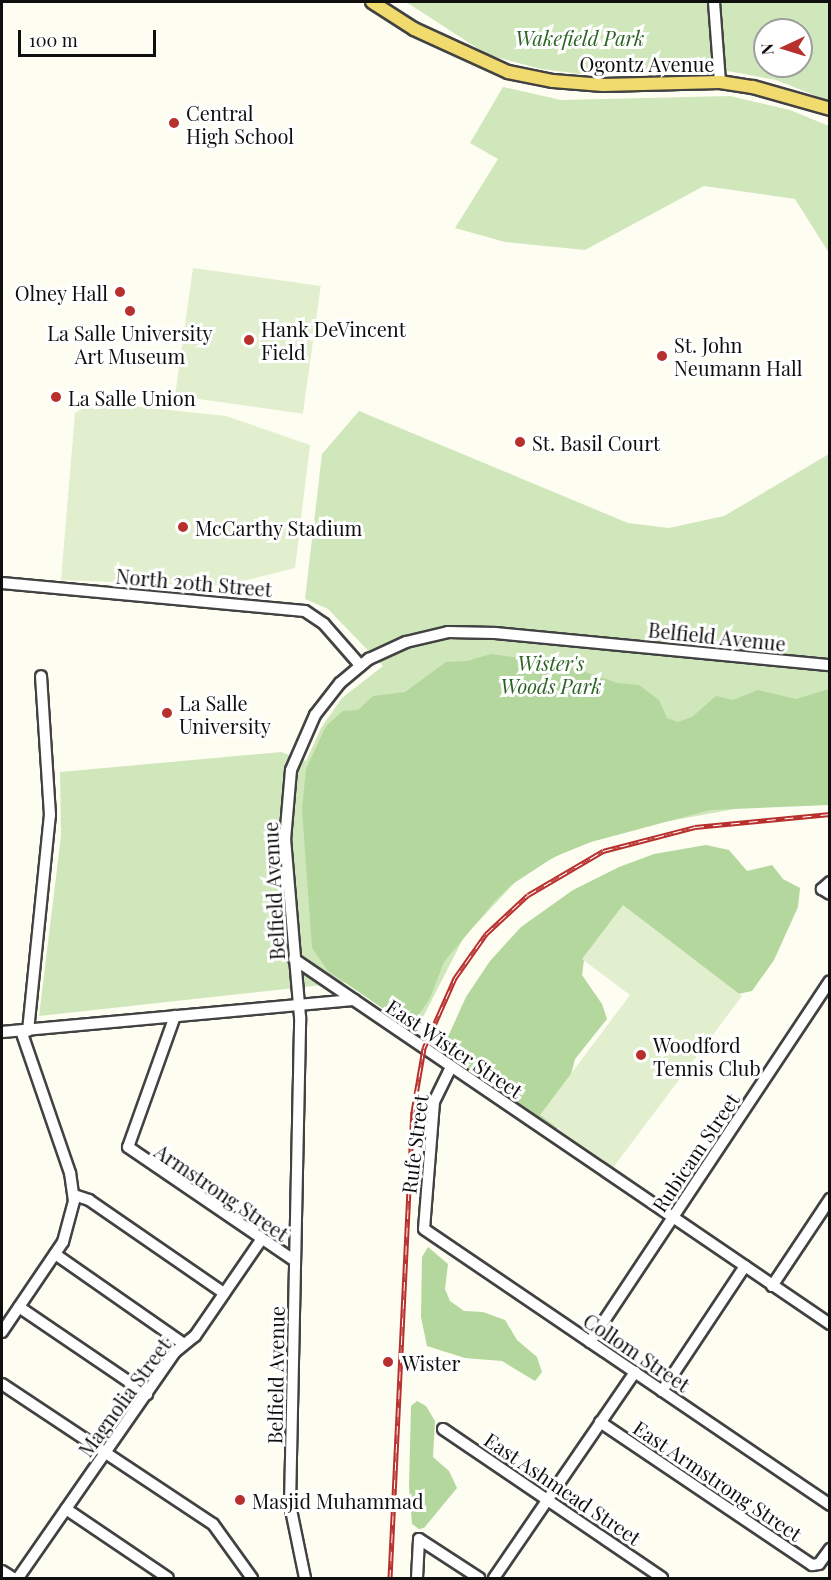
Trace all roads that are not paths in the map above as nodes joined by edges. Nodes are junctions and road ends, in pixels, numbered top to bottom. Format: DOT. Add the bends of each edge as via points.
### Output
graph roads {
  1 [pos="372,2"];
  2 [pos="714,2"];
  3 [pos="720,82"];
  4 [pos="830,109"];
  5 [pos="2,583"];
  6 [pos="830,664"];
  7 [pos="360,665"];
  8 [pos="41,676"];
  9 [pos="294,959"];
  10 [pos="830,981"];
  11 [pos="354,1000"];
  12 [pos="299,1004"];
  13 [pos="175,1016"];
  14 [pos="25,1031"];
  15 [pos="2,1032"];
  16 [pos="451,1067"];
  17 [pos="74,1195"];
  18 [pos="830,1199"];
  19 [pos="672,1218"];
  20 [pos="424,1229"];
  21 [pos="261,1240"];
  22 [pos="56,1254"];
  23 [pos="295,1261"];
  24 [pos="745,1266"];
  25 [pos="772,1286"];
  26 [pos="225,1293"];
  27 [pos="19,1307"];
  28 [pos="830,1324"];
  29 [pos="2,1332"];
  30 [pos="590,1342"];
  31 [pos="184,1344"];
  32 [pos="635,1372"];
  33 [pos="2,1384"];
  34 [pos="662,1391"];
  35 [pos="147,1394"];
  36 [pos="600,1422"];
  37 [pos="442,1429"];
  38 [pos="105,1454"];
  39 [pos="547,1500"];
  40 [pos="830,1505"];
  41 [pos="66,1509"];
  42 [pos="830,1549"];
  43 [pos="2,1570"];
  44 [pos="13,1578"];
  45 [pos="18,1578"];
  46 [pos="168,1578"];
  47 [pos="252,1578"];
  48 [pos="305,1578"];
  49 [pos="417,1578"];
  50 [pos="479,1578"];
  51 [pos="494,1578"];
  52 [pos="662,1578"];
  1 -- 3 [label="main road, Ogontz Avenue" via="414,29 508,72 603,85"];
  2 -- 3 [label="street"];
  3 -- 4 [label="main road, Ogontz Avenue" via="753,87"];
  5 -- 7 [label="street, North 20th Street" via="305,611 324,624"];
  6 -- 7 [label="street, Belfield Avenue" via="463,631 406,642"];
  7 -- 9 [label="street, Belfield Avenue" via="315,715 291,770 285,840"];
  8 -- 14 [label="street" via="50,815"];
  9 -- 11 [label="street, East Wister Street"];
  9 -- 12 [label="street, Belfield Avenue"];
  10 -- 19 [label="street, Rubicam Street"];
  11 -- 12 [label="street"];
  11 -- 16 [label="street, East Wister Street"];
  12 -- 13 [label="street"];
  12 -- 23 [label="street, Belfield Avenue"];
  13 -- 14 [label="street"];
  13 -- 21 [label="street, Armstrong Street" via="128,1147"];
  14 -- 15 [label="street"];
  14 -- 17 [label="street"];
  16 -- 19 [label="street, East Wister Street"];
  16 -- 20 [label="street, Rufe Street" via="434,1102"];
  17 -- 22 [label="street" via="71,1222"];
  17 -- 26 [label="street" via="88,1200"];
  18 -- 25 [label="street"];
  19 -- 24 [label="street, East Wister Street"];
  19 -- 30 [label="street, Rubicam Street"];
  20 -- 30 [label="street, Collom Street"];
  21 -- 23 [label="street, Armstrong Street"];
  21 -- 26 [label="street, Magnolia Street"];
  22 -- 27 [label="street"];
  22 -- 31 [label="street"];
  23 -- 48 [label="street, Belfield Avenue" via="290,1505"];
  24 -- 25 [label="street, East Wister Street"];
  24 -- 34 [label="street"];
  25 -- 28 [label="street, East Wister Street"];
  26 -- 31 [label="street, Magnolia Street" via="195,1336"];
  27 -- 29 [label="street"];
  27 -- 35 [label="street"];
  30 -- 32 [label="street, Collom Street"];
  31 -- 35 [label="street, Magnolia Street"];
  32 -- 34 [label="street, Collom Street"];
  32 -- 36 [label="street"];
  33 -- 38 [label="street"];
  34 -- 40 [label="street, Collom Street"];
  35 -- 38 [label="street, Magnolia Street"];
  36 -- 39 [label="street"];
  36 -- 42 [label="street, East Armstrong Street" via="816,1567"];
  37 -- 39 [label="street, East Ashmead Street"];
  38 -- 41 [label="street, Magnolia Street"];
  38 -- 47 [label="street" via="213,1524"];
  39 -- 51 [label="street"];
  39 -- 52 [label="street, East Ashmead Street"];
  41 -- 45 [label="street, Magnolia Street"];
  41 -- 46 [label="street"];
  43 -- 44 [label="street"];
  49 -- 50 [label="street" via="418,1539"];
}
